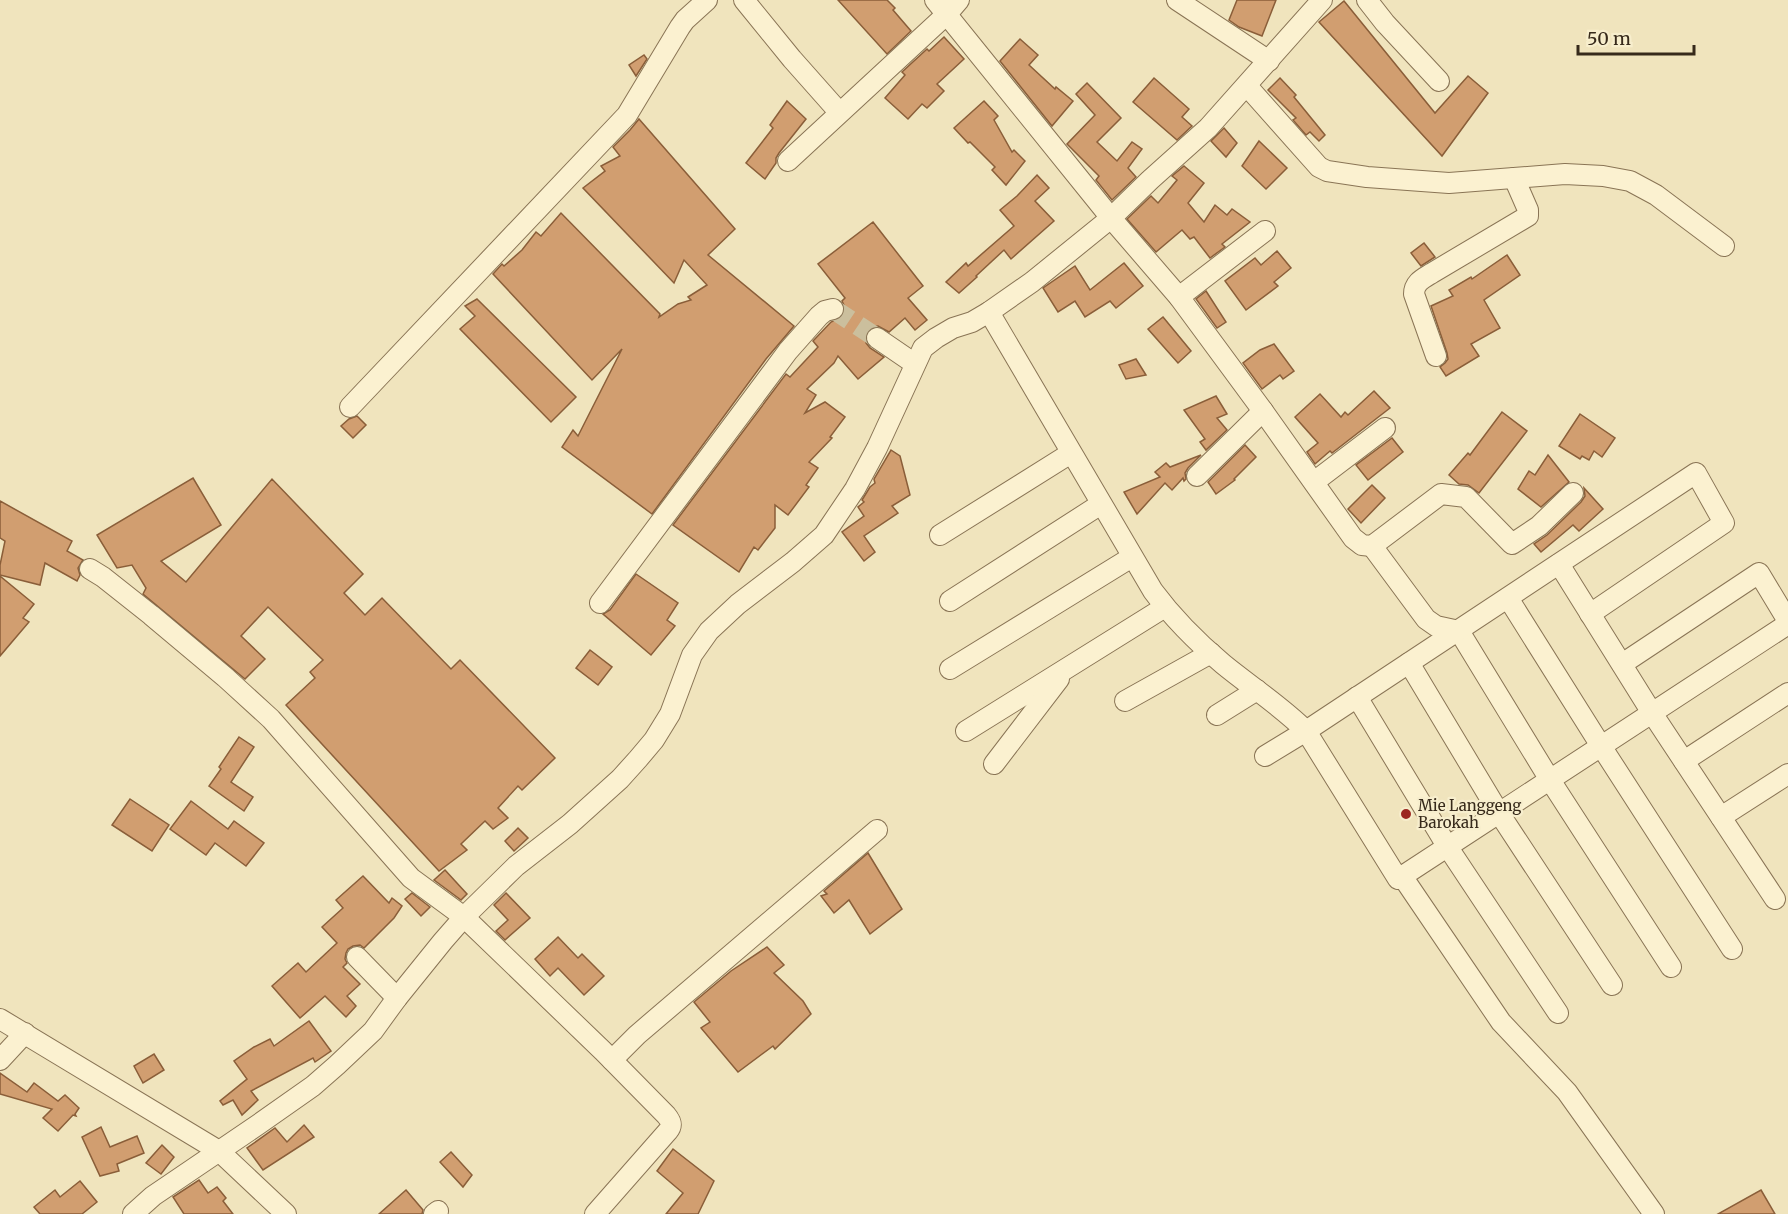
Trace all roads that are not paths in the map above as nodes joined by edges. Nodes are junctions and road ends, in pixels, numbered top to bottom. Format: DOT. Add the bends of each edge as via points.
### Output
graph roads {
  1 [pos="707,0"];
  2 [pos="744,0"];
  3 [pos="1177,0"];
  4 [pos="1322,0"];
  5 [pos="1367,0"];
  6 [pos="947,5"];
  7 [pos="1269,61"];
  8 [pos="1439,81"];
  9 [pos="1247,86"];
  10 [pos="839,112"];
  11 [pos="788,161"];
  12 [pos="1514,178"];
  13 [pos="1111,218"];
  14 [pos="1265,231"];
  15 [pos="1724,246"];
  16 [pos="1179,297"];
  17 [pos="832,309"];
  18 [pos="989,312"];
  19 [pos="877,338"];
  20 [pos="1436,356"];
  21 [pos="915,364"];
  22 [pos="350,407"];
  23 [pos="1263,411"];
  24 [pos="1385,428"];
  25 [pos="1071,453"];
  26 [pos="1197,476"];
  27 [pos="1314,482"];
  28 [pos="1573,493"];
  29 [pos="1101,504"];
  30 [pos="940,535"];
  31 [pos="1372,546"];
  32 [pos="1132,557"];
  33 [pos="1559,564"];
  34 [pos="90,569"];
  35 [pos="1508,598"];
  36 [pos="950,601"];
  37 [pos="600,603"];
  38 [pos="1165,607"];
  39 [pos="1590,614"];
  40 [pos="1787,618"];
  41 [pos="1459,631"];
  42 [pos="1210,653"];
  43 [pos="1409,663"];
  44 [pos="1622,664"];
  45 [pos="1068,667"];
  46 [pos="950,669"];
  47 [pos="1257,690"];
  48 [pos="1788,693"];
  49 [pos="1357,697"];
  50 [pos="1125,701"];
  51 [pos="1652,713"];
  52 [pos="1217,715"];
  53 [pos="966,731"];
  54 [pos="1306,731"];
  55 [pos="1601,746"];
  56 [pos="1265,756"];
  57 [pos="1684,761"];
  58 [pos="994,764"];
  59 [pos="1788,774"];
  60 [pos="1550,780"];
  61 [pos="1499,813"];
  62 [pos="1721,817"];
  63 [pos="877,830"];
  64 [pos="1447,846"];
  65 [pos="1402,876"];
  66 [pos="1775,899"];
  67 [pos="464,917"];
  68 [pos="1732,949"];
  69 [pos="357,957"];
  70 [pos="1671,967"];
  71 [pos="1612,985"];
  72 [pos="397,998"];
  73 [pos="1558,1013"];
  74 [pos="0,1019"];
  75 [pos="25,1033"];
  76 [pos="0,1060"];
  77 [pos="612,1060"];
  78 [pos="219,1151"];
  79 [pos="133,1214"];
  80 [pos="286,1214"];
  81 [pos="595,1214"];
  82 [pos="1654,1214"];
  1 -- 22 [label="street" via="680,27 627,115"];
  2 -- 10 [label="street"];
  3 -- 7 [label="street"];
  4 -- 7 [label="street"];
  5 -- 8 [label="street"];
  6 -- 10 [label="street"];
  6 -- 13 [label="street"];
  7 -- 9 [label="street"];
  9 -- 12 [label="street" via="1319,167 1327,171 1449,183"];
  9 -- 13 [label="street"];
  10 -- 11 [label="street"];
  12 -- 15 [label="street" via="1565,174 1630,181 1656,195"];
  12 -- 20 [label="street" via="1528,216 1415,287"];
  13 -- 16 [label="street"];
  13 -- 18 [label="street"];
  14 -- 16 [label="street"];
  16 -- 23 [label="street"];
  17 -- 37 [label="street" via="819,316 788,351"];
  18 -- 21 [label="street" via="936,338 923,348"];
  18 -- 25 [label="street"];
  19 -- 21 [label="street"];
  21 -- 67 [label="street" via="877,448 824,535 709,631 692,655 670,714 654,740 620,779 516,866"];
  23 -- 26 [label="street"];
  23 -- 27 [label="street"];
  24 -- 27 [label="street"];
  25 -- 29 [label="street"];
  25 -- 30 [label="street"];
  27 -- 31 [label="street" via="1353,538"];
  28 -- 31 [label="street" via="1539,526 1512,544 1466,497 1441,494"];
  29 -- 32 [label="street"];
  29 -- 36 [label="street"];
  31 -- 41 [label="street" via="1426,619 1436,626"];
  32 -- 38 [label="street"];
  32 -- 46 [label="street"];
  33 -- 35 [label="street"];
  33 -- 39 [label="street"];
  33 -- 39 [label="street" via="1696,474 1724,523"];
  34 -- 67 [label="street" via="143,609 271,719 411,878"];
  35 -- 41 [label="street"];
  35 -- 55 [label="street"];
  38 -- 42 [label="street"];
  38 -- 45 [label="street"];
  39 -- 44 [label="street"];
  40 -- 44 [label="street" via="1759,573"];
  40 -- 51 [label="street"];
  41 -- 43 [label="street"];
  41 -- 60 [label="street"];
  42 -- 47 [label="street"];
  42 -- 50 [label="street"];
  43 -- 49 [label="street"];
  43 -- 61 [label="street"];
  44 -- 51 [label="street"];
  45 -- 53 [label="street"];
  45 -- 58 [label="street"];
  47 -- 52 [label="street"];
  47 -- 54 [label="street"];
  48 -- 57 [label="street"];
  49 -- 54 [label="street"];
  49 -- 64 [label="street"];
  51 -- 55 [label="street"];
  51 -- 57 [label="street"];
  54 -- 56 [label="street"];
  54 -- 65 [label="street" via="1398,879"];
  55 -- 60 [label="street"];
  55 -- 68 [label="street"];
  57 -- 62 [label="street"];
  59 -- 62 [label="street"];
  60 -- 61 [label="street"];
  60 -- 70 [label="street"];
  61 -- 64 [label="street"];
  61 -- 71 [label="street"];
  62 -- 66 [label="street"];
  63 -- 77 [label="street"];
  64 -- 65 [label="street"];
  64 -- 73 [label="street"];
  65 -- 82 [label="street" via="1501,1023 1567,1092"];
  67 -- 72 [label="street"];
  67 -- 77 [label="street"];
  69 -- 72 [label="street"];
  72 -- 78 [label="street" via="374,1031 313,1086"];
  74 -- 75 [label="street"];
  75 -- 76 [label="street"];
  75 -- 78 [label="street"];
  77 -- 81 [label="street" via="666,1115 671,1127"];
  78 -- 79 [label="street"];
  78 -- 80 [label="street"];
}
